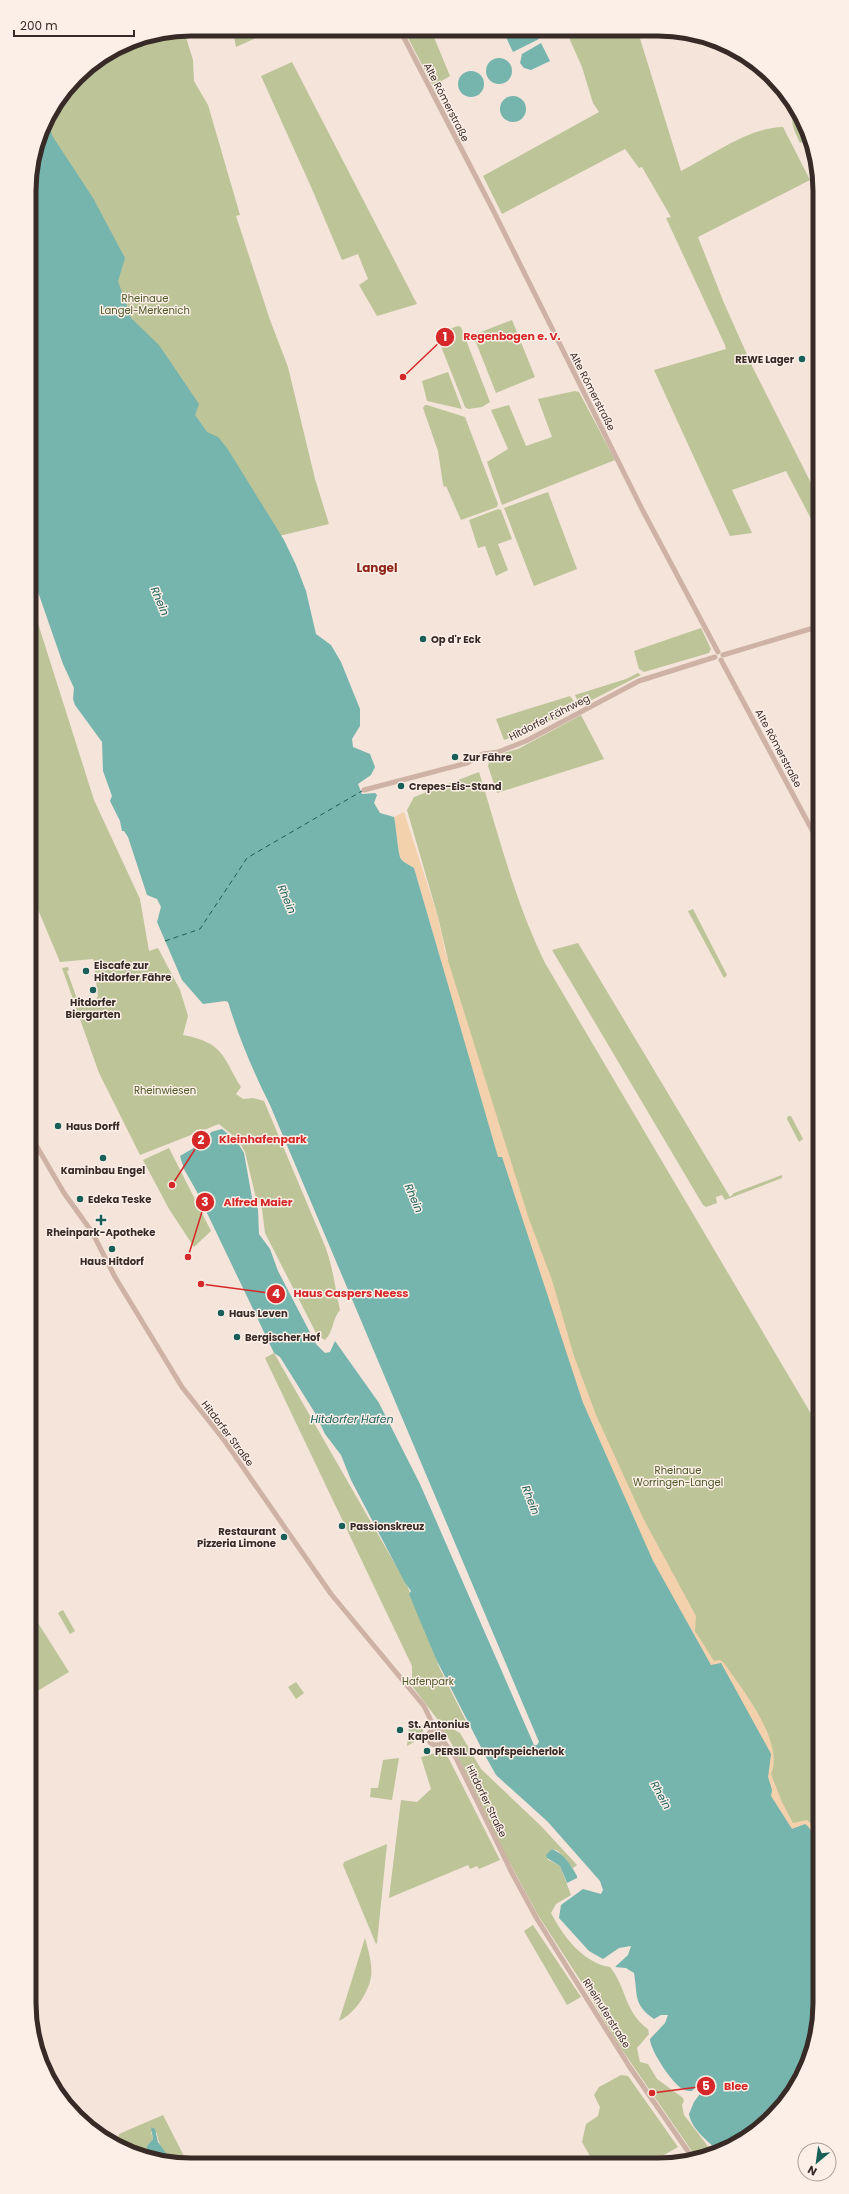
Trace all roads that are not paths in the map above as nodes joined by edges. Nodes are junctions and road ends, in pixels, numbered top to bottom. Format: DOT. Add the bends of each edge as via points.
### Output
graph roads {
  1 [pos="403,36"];
  2 [pos="813,628"];
  3 [pos="716,655"];
  4 [pos="722,657"];
  5 [pos="364,790"];
  6 [pos="813,832"];
  7 [pos="36,1151"];
  8 [pos="435,1729"];
  9 [pos="443,1741"];
  10 [pos="511,1871"];
  11 [pos="690,2155"];
  1 -- 3 [label="street, Alte Römerstraße"];
  2 -- 4 [label="street"];
  3 -- 4 [label="street"];
  3 -- 5 [label="street, Hitdorfer Fährweg" via="639,681 526,741 498,752 483,754 467,763"];
  4 -- 6 [label="street, Alte Römerstraße"];
  7 -- 8 [label="street, Hitdorfer Straße" via="92,1232 115,1277 182,1387 221,1436 331,1594 424,1706"];
  8 -- 9 [label="street" via="443,1732"];
  8 -- 9 [label="street" via="430,1733 429,1741 435,1745"];
  9 -- 10 [label="street, Hitdorfer Straße" via="456,1758"];
  10 -- 11 [label="street, Rheinuferstraße" via="537,1919 624,2059"];
}
